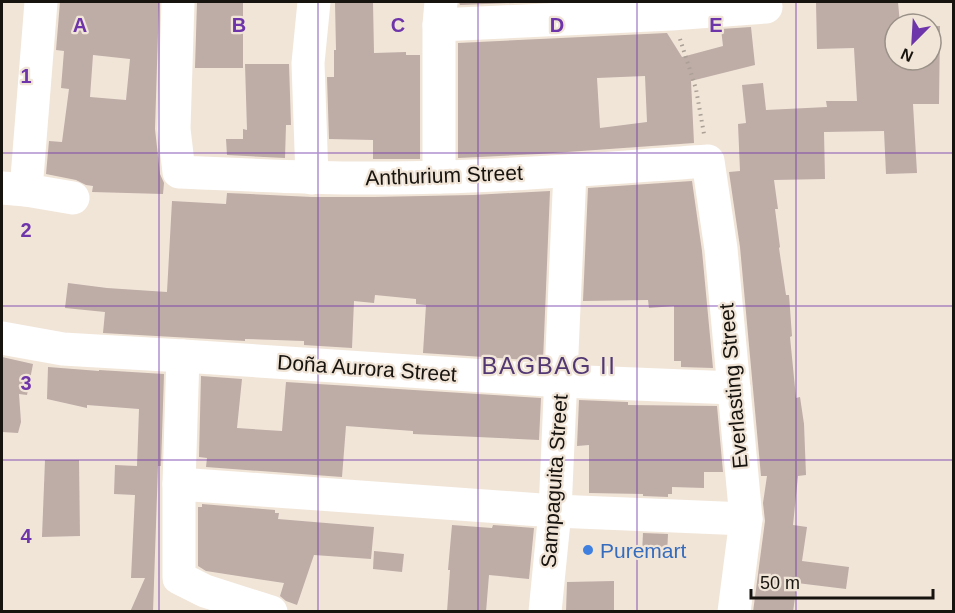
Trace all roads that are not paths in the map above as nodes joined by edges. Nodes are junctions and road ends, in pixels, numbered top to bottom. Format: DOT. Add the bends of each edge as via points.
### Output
graph roads {
  1 [pos="40,2"];
  2 [pos="178,2"];
  3 [pos="314,2"];
  4 [pos="766,7"];
  5 [pos="670,8"];
  6 [pos="440,13"];
  7 [pos="708,161"];
  8 [pos="570,171"];
  9 [pos="439,177"];
  10 [pos="312,178"];
  11 [pos="14,189"];
  12 [pos="73,198"];
  13 [pos="2,338"];
  14 [pos="183,356"];
  15 [pos="561,381"];
  16 [pos="734,388"];
  17 [pos="179,484"];
  18 [pos="555,511"];
  19 [pos="746,519"];
  20 [pos="271,612"];
  21 [pos="545,612"];
  22 [pos="734,612"];
  1 -- 11 [label="street"];
  2 -- 10 [label="street, Anthurium Street" via="174,129 179,172"];
  3 -- 10 [label="street" via="308,63"];
  4 -- 5 [label="street"];
  5 -- 6 [label="street"];
  6 -- 9 [label="street"];
  7 -- 8 [label="street, Anthurium Street"];
  7 -- 16 [label="street, Everlasting Street"];
  8 -- 9 [label="street, Anthurium Street"];
  8 -- 15 [label="street, Sampaguita Street"];
  9 -- 10 [label="street, Anthurium Street"];
  11 -- 12 [label="street"];
  13 -- 14 [label="street, Doña Aurora Street" via="63,349"];
  14 -- 15 [label="street, Doña Aurora Street"];
  14 -- 17 [label="street"];
  15 -- 16 [label="street, Doña Aurora Street"];
  15 -- 18 [label="street, Sampaguita Street"];
  16 -- 19 [label="street, Everlasting Street"];
  17 -- 18 [label="street"];
  17 -- 20 [label="street" via="179,578 205,591"];
  18 -- 19 [label="street"];
  18 -- 21 [label="street, Sampaguita Street"];
  19 -- 22 [label="street, Everlasting Street"];
}
